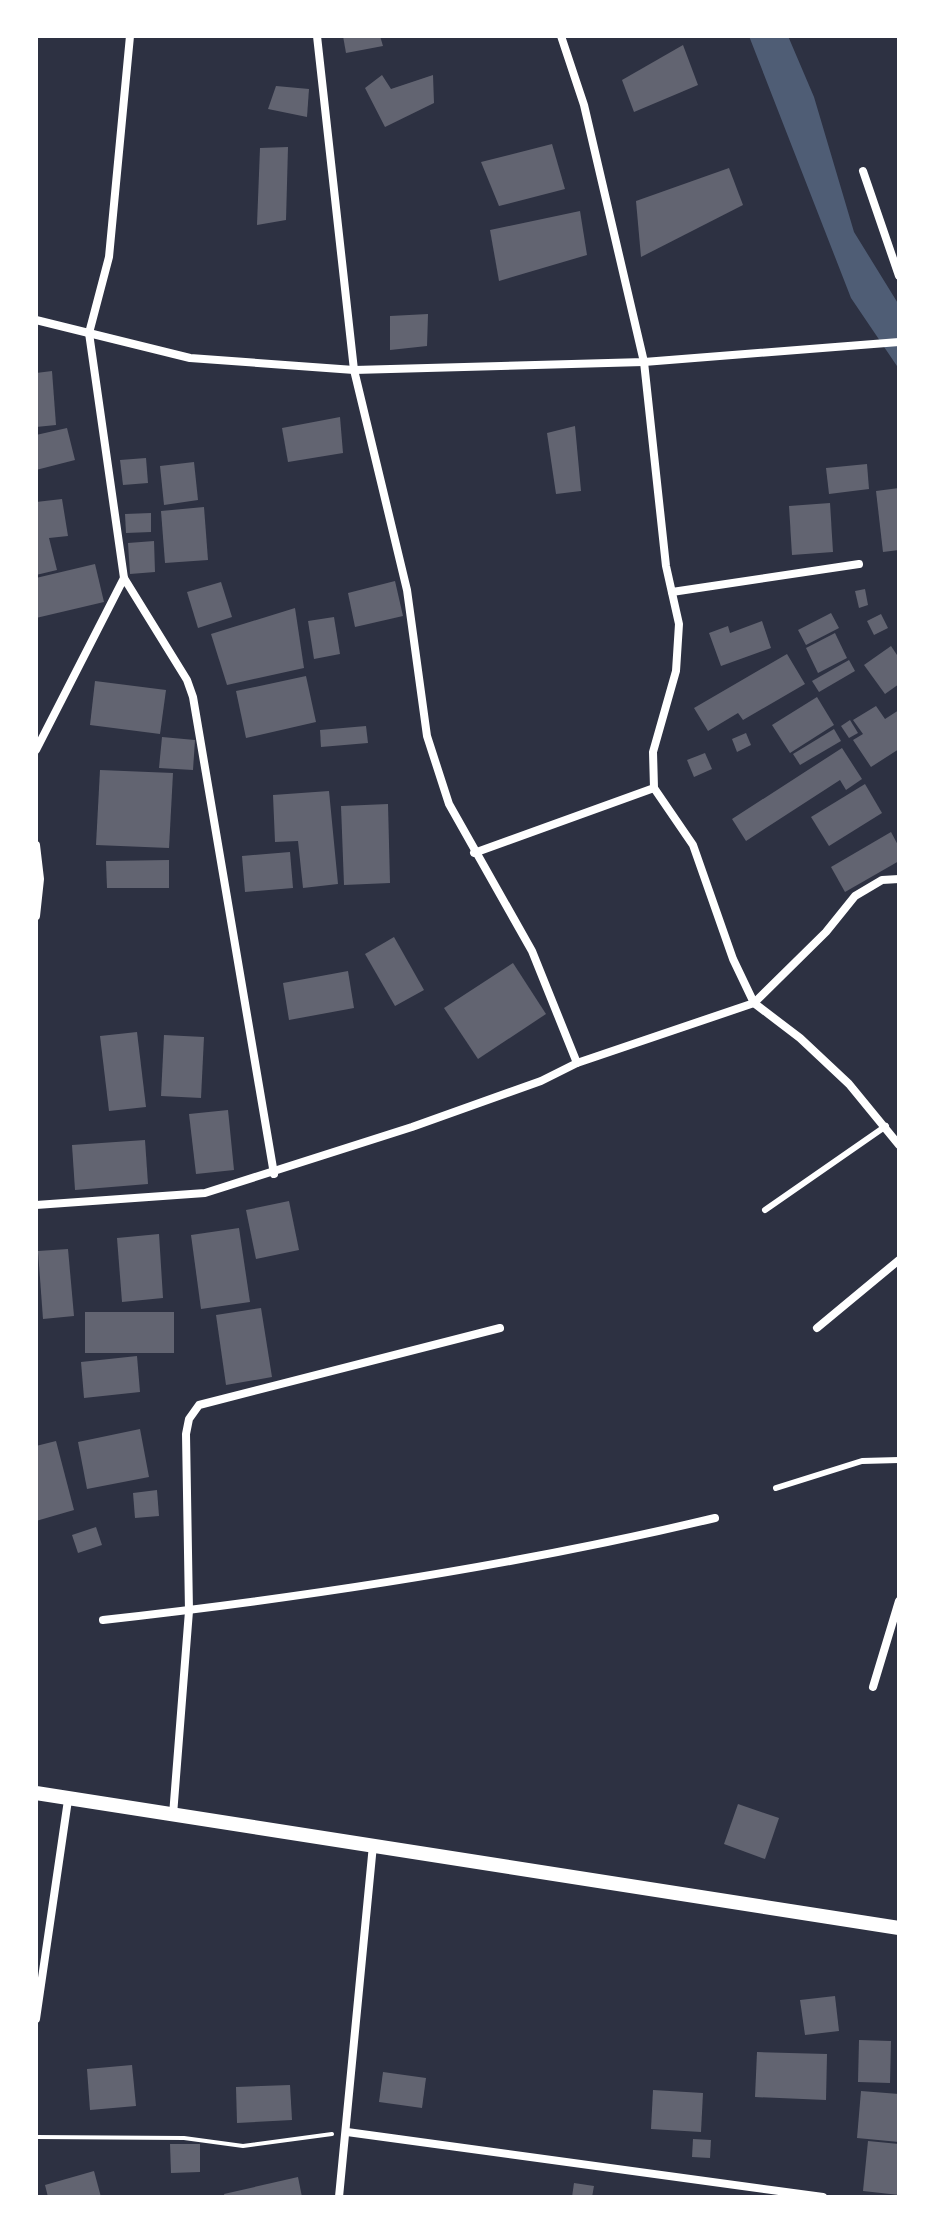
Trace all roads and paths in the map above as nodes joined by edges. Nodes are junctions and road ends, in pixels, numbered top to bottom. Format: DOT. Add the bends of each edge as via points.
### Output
graph roads {
  1 [pos="130,36"];
  2 [pos="317,36"];
  3 [pos="561,36"];
  4 [pos="863,171"];
  5 [pos="899,276"];
  6 [pos="36,320"];
  7 [pos="89,333"];
  8 [pos="899,342"];
  9 [pos="644,362"];
  10 [pos="354,370"];
  11 [pos="859,564"];
  12 [pos="124,578"];
  13 [pos="672,592"];
  14 [pos="36,750"];
  15 [pos="654,788"];
  16 [pos="36,845"];
  17 [pos="474,853"];
  18 [pos="899,879"];
  19 [pos="36,916"];
  20 [pos="754,1003"];
  21 [pos="577,1063"];
  22 [pos="886,1126"];
  23 [pos="899,1145"];
  24 [pos="274,1174"];
  25 [pos="36,1205"];
  26 [pos="765,1210"];
  27 [pos="899,1260"];
  28 [pos="500,1328"];
  29 [pos="817,1328"];
  30 [pos="899,1460"];
  31 [pos="776,1488"];
  32 [pos="715,1518"];
  33 [pos="899,1601"];
  34 [pos="189,1611"];
  35 [pos="103,1620"];
  36 [pos="873,1687"];
  37 [pos="36,1793"];
  38 [pos="68,1800"];
  39 [pos="173,1815"];
  40 [pos="373,1845"];
  41 [pos="899,1928"];
  42 [pos="36,2019"];
  43 [pos="347,2132"];
  44 [pos="36,2137"];
  45 [pos="339,2197"];
  46 [pos="823,2197"];
  1 -- 7 [label="street" via="109,257"];
  2 -- 10 [label="street"];
  3 -- 9 [label="street" via="584,105"];
  4 -- 5 [label="street"];
  6 -- 7 [label="street"];
  7 -- 10 [label="street" via="218,362"];
  7 -- 12 [label="street"];
  8 -- 9 [label="street"];
  9 -- 10 [label="street"];
  9 -- 13 [label="street"];
  10 -- 17 [label="street" via="407,590 427,736 449,804"];
  11 -- 13 [label="street"];
  12 -- 14 [label="street"];
  12 -- 24 [label="street" via="193,697"];
  13 -- 15 [label="street" via="679,624 676,671 653,752"];
  15 -- 17 [label="street"];
  15 -- 20 [label="street" via="693,845"];
  16 -- 19 [label="street"];
  17 -- 21 [label="street" via="532,951"];
  18 -- 20 [label="street" via="882,880 855,896"];
  20 -- 21 [label="street"];
  20 -- 22 [label="street" via="800,1038"];
  21 -- 24 [label="street" via="541,1081"];
  22 -- 23 [label="street"];
  22 -- 26 [label="lane"];
  24 -- 25 [label="street" via="205,1193"];
  27 -- 29 [label="street"];
  28 -- 34 [label="street" via="199,1405 186,1434"];
  30 -- 31 [label="lane" via="862,1461"];
  32 -- 34 [label="street" via="456,1572"];
  33 -- 36 [label="street"];
  34 -- 35 [label="street"];
  34 -- 39 [label="street"];
  37 -- 38 [label="street"];
  38 -- 39 [label="street"];
  38 -- 42 [label="street"];
  39 -- 40 [label="street"];
  40 -- 41 [label="street"];
  40 -- 43 [label="street"];
  43 -- 44 [label="path" via="243,2146 184,2138"];
  43 -- 45 [label="street"];
  43 -- 46 [label="street"];
}
